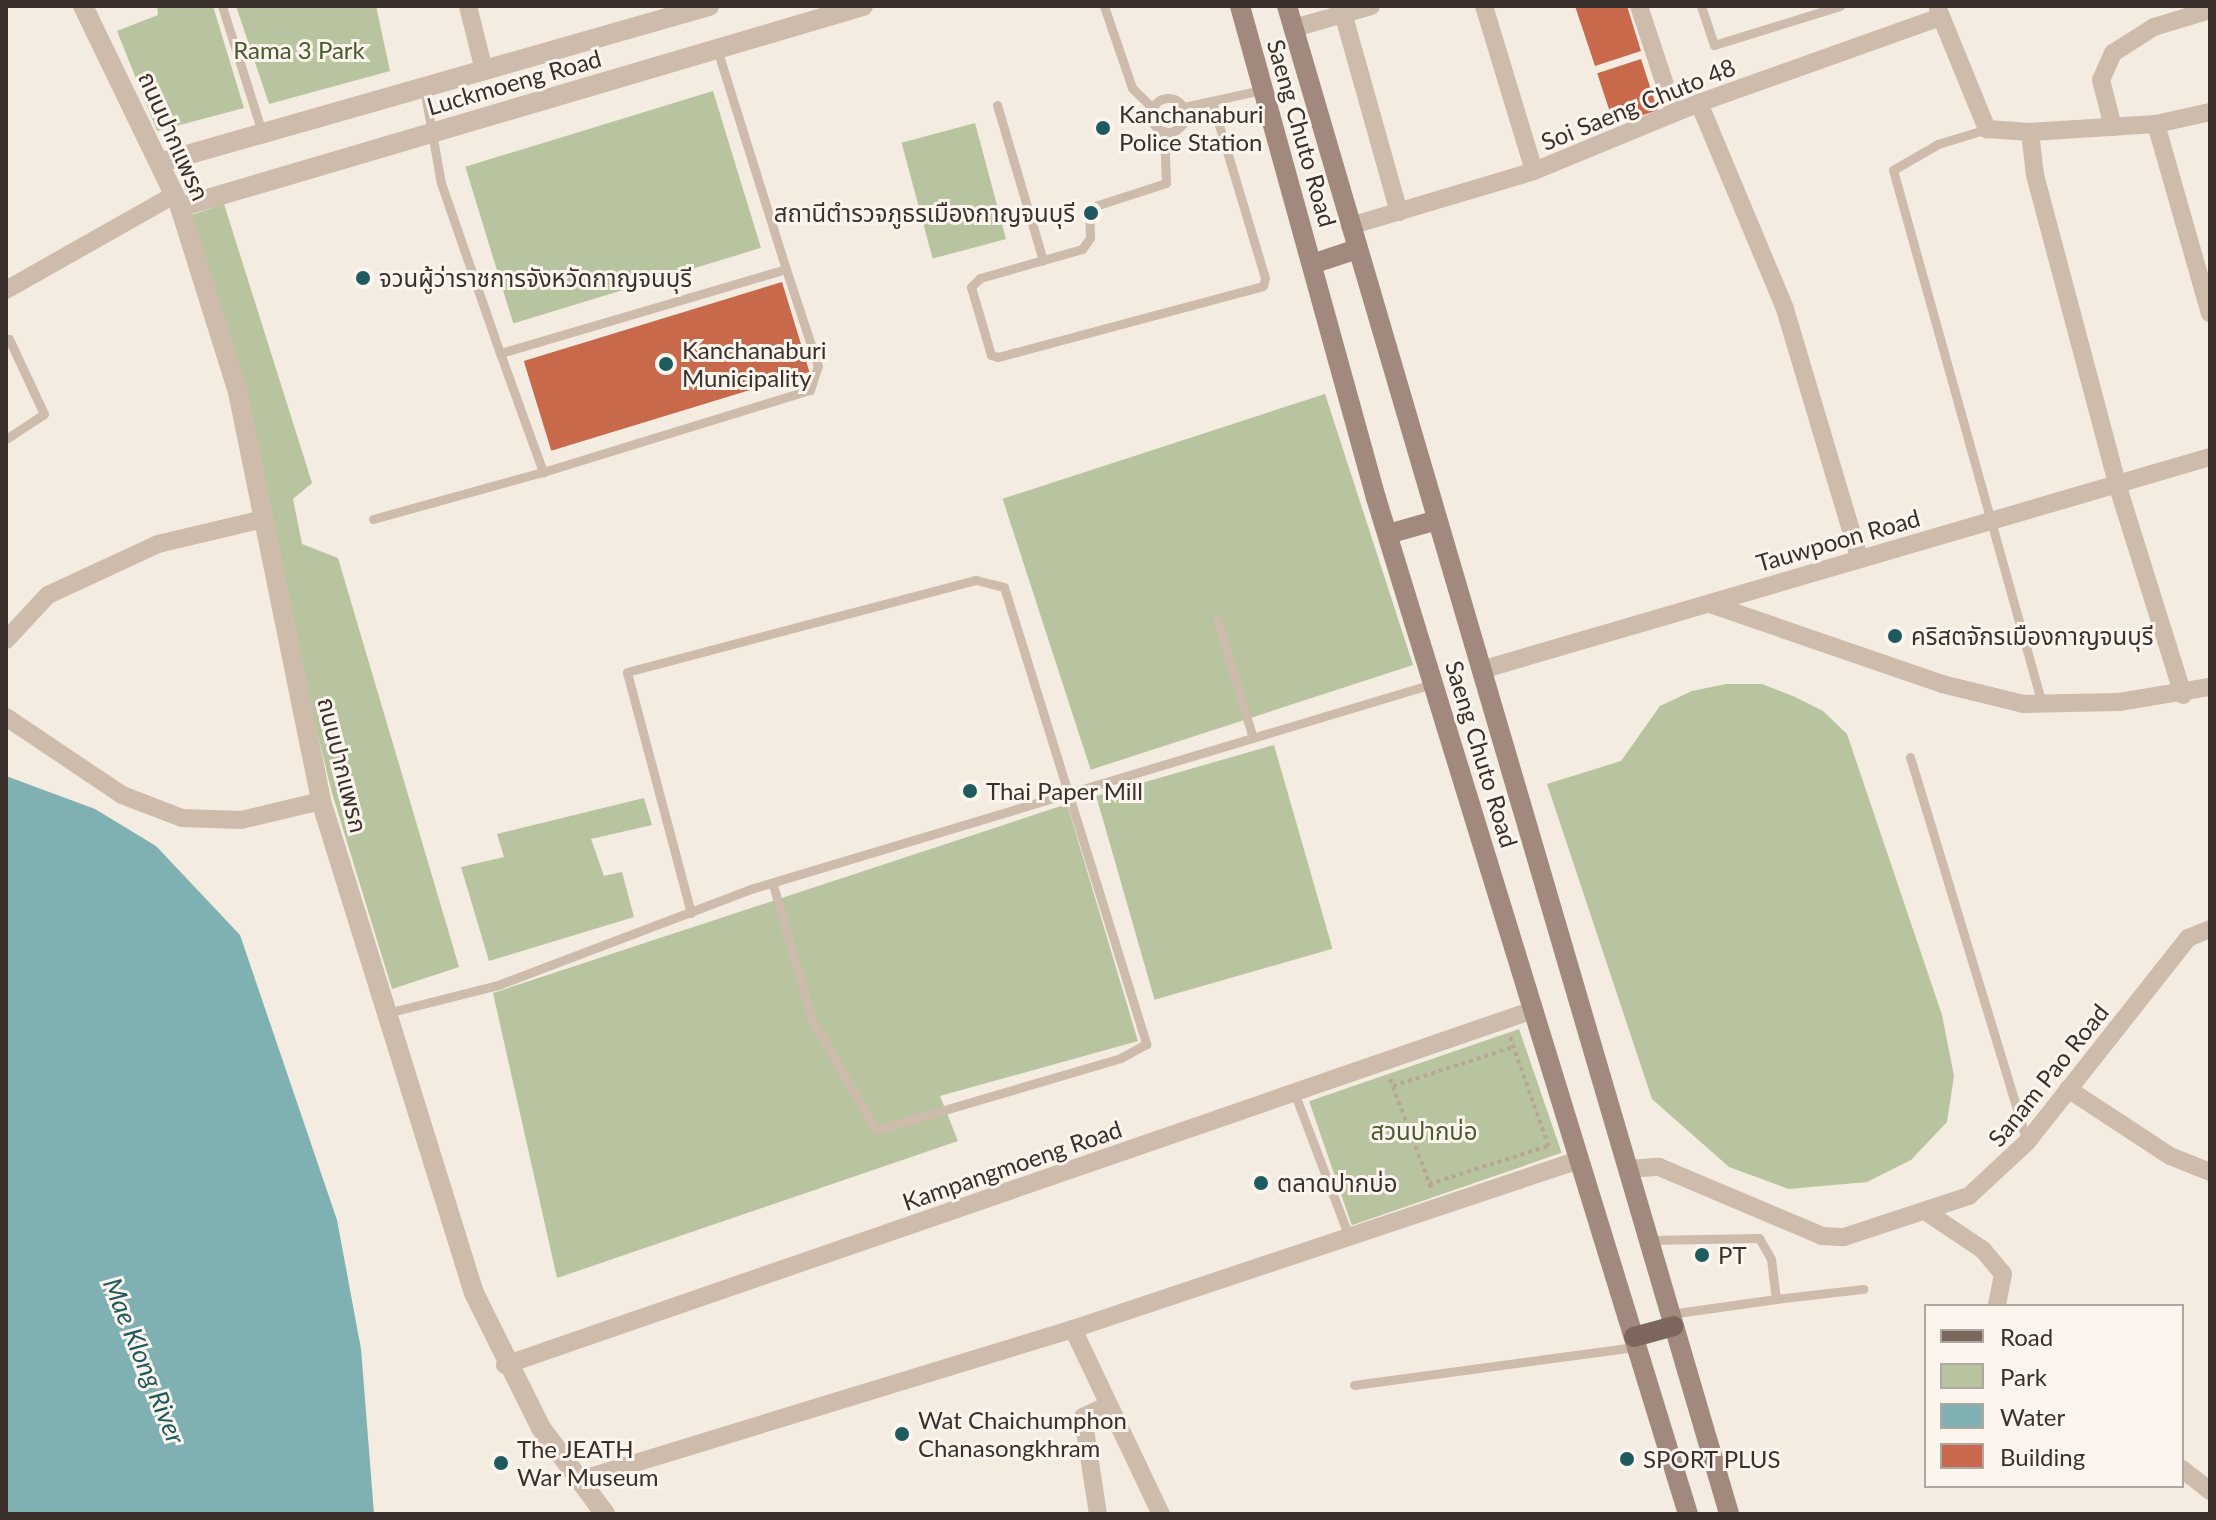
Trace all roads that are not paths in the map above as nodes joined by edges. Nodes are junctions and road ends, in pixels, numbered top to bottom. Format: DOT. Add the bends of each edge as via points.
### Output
graph roads {
  1 [pos="83,6"];
  2 [pos="222,6"];
  3 [pos="468,6"];
  4 [pos="709,6"];
  5 [pos="863,6"];
  6 [pos="1104,6"];
  7 [pos="1240,6"];
  8 [pos="1287,6"];
  9 [pos="1371,6"];
  10 [pos="1484,6"];
  11 [pos="1639,6"];
  12 [pos="1701,6"];
  13 [pos="1840,6"];
  14 [pos="1342,10"];
  15 [pos="2210,10"];
  16 [pos="1939,12"];
  17 [pos="1294,28"];
  18 [pos="717,49"];
  19 [pos="484,70"];
  20 [pos="424,87"];
  21 [pos="1263,90"];
  22 [pos="1212,101"];
  23 [pos="1699,103"];
  24 [pos="997,105"];
  25 [pos="1184,107"];
  26 [pos="1153,108"];
  27 [pos="1674,112"];
  28 [pos="2210,112"];
  29 [pos="2156,124"];
  30 [pos="2113,127"];
  31 [pos="1987,129"];
  32 [pos="1164,131"];
  33 [pos="433,132"];
  34 [pos="2030,132"];
  35 [pos="263,133"];
  36 [pos="162,162"];
  37 [pos="1534,171"];
  38 [pos="177,201"];
  39 [pos="1399,212"];
  40 [pos="1350,226"];
  41 [pos="1357,249"];
  42 [pos="1043,260"];
  43 [pos="1312,264"];
  44 [pos="786,269"];
  45 [pos="6,290"];
  46 [pos="2210,313"];
  47 [pos="9,339"];
  48 [pos="500,353"];
  49 [pos="6,439"];
  50 [pos="2210,457"];
  51 [pos="543,472"];
  52 [pos="2117,484"];
  53 [pos="263,519"];
  54 [pos="373,519"];
  55 [pos="1437,520"];
  56 [pos="1990,521"];
  57 [pos="1388,534"];
  58 [pos="1859,558"];
  59 [pos="1707,604"];
  60 [pos="1217,619"];
  61 [pos="6,640"];
  62 [pos="1481,670"];
  63 [pos="1433,683"];
  64 [pos="2210,687"];
  65 [pos="2183,695"];
  66 [pos="2042,704"];
  67 [pos="6,717"];
  68 [pos="1253,738"];
  69 [pos="1910,757"];
  70 [pos="1072,794"];
  71 [pos="321,801"];
  72 [pos="773,885"];
  73 [pos="691,913"];
  74 [pos="2210,929"];
  75 [pos="1533,1010"];
  76 [pos="387,1013"];
  77 [pos="2068,1089"];
  78 [pos="1294,1092"];
  79 [pos="2027,1142"];
  80 [pos="1579,1160"];
  81 [pos="1628,1169"];
  82 [pos="2210,1172"];
  83 [pos="1925,1211"];
  84 [pos="1349,1237"];
  85 [pos="1648,1240"];
  86 [pos="1863,1289"];
  87 [pos="1776,1299"];
  88 [pos="1997,1304"];
  89 [pos="1672,1320"];
  90 [pos="1073,1329"];
  91 [pos="1635,1342"];
  92 [pos="505,1365"];
  93 [pos="1354,1385"];
  94 [pos="1107,1406"];
  95 [pos="2184,1471"];
  96 [pos="583,1479"];
  97 [pos="2210,1491"];
  98 [pos="1092,1513"];
  99 [pos="605,1514"];
  100 [pos="1161,1514"];
  101 [pos="1688,1514"];
  102 [pos="1729,1514"];
  1 -- 36 [label="street, ถนนปากแพรก"];
  2 -- 35 [label="lane"];
  3 -- 19 [label="street"];
  4 -- 19 [label="street, Luckmoeng Road"];
  5 -- 18 [label="street, Luckmoeng Road"];
  6 -- 26 [label="lane" via="1132,88"];
  7 -- 21 [label="main road, Saeng Chuto Road"];
  8 -- 17 [label="main road, Saeng Chuto Road"];
  9 -- 14 [label="street"];
  10 -- 37 [label="street"];
  11 -- 27 [label="street"];
  12 -- 13 [label="lane" via="1714,45"];
  14 -- 17 [label="street"];
  14 -- 39 [label="street"];
  15 -- 30 [label="street" via="2154,27 2113,53 2101,80"];
  16 -- 23 [label="street, Soi Saeng Chuto 48"];
  16 -- 31 [label="street"];
  17 -- 40 [label="main road, Saeng Chuto Road"];
  18 -- 33 [label="street, Luckmoeng Road"];
  18 -- 44 [label="lane"];
  19 -- 20 [label="street, Luckmoeng Road"];
  20 -- 33 [label="lane"];
  20 -- 35 [label="street, Luckmoeng Road"];
  21 -- 22 [label="lane"];
  21 -- 43 [label="main road, Saeng Chuto Road"];
  22 -- 25 [label="lane"];
  22 -- 42 [label="lane" via="1265,278 1263,286 991,355 971,287 980,278"];
  23 -- 27 [label="street, Soi Saeng Chuto 48"];
  23 -- 58 [label="street" via="1785,309"];
  24 -- 42 [label="lane"];
  25 -- 26 [label="lane" via="1168,98"];
  25 -- 32 [label="lane" via="1182,126"];
  26 -- 32 [label="lane" via="1152,118"];
  27 -- 37 [label="street, Soi Saeng Chuto 48"];
  28 -- 29 [label="street"];
  29 -- 30 [label="street"];
  29 -- 46 [label="street"];
  30 -- 34 [label="street"];
  31 -- 34 [label="street"];
  31 -- 56 [label="lane" via="1938,144 1893,170"];
  32 -- 42 [label="lane" via="1166,183 1094,205 1087,213 1088,245"];
  33 -- 38 [label="street, Luckmoeng Road"];
  33 -- 48 [label="lane" via="441,183"];
  34 -- 52 [label="street" via="2035,175"];
  35 -- 36 [label="street, Luckmoeng Road"];
  36 -- 38 [label="street, ถนนปากแพรก"];
  37 -- 39 [label="street, Soi Saeng Chuto 48"];
  38 -- 45 [label="street"];
  38 -- 53 [label="street, ถนนปากแพรก" via="238,392"];
  39 -- 40 [label="street, Soi Saeng Chuto 48"];
  40 -- 41 [label="main road, Saeng Chuto Road"];
  41 -- 43 [label="main road"];
  41 -- 55 [label="main road, Saeng Chuto Road"];
  43 -- 57 [label="main road, Saeng Chuto Road"];
  44 -- 48 [label="lane"];
  44 -- 51 [label="lane" via="818,366 810,390"];
  47 -- 49 [label="lane" via="44,414"];
  48 -- 51 [label="lane"];
  50 -- 52 [label="street, Tauwpoon Road"];
  51 -- 54 [label="lane"];
  52 -- 56 [label="street, Tauwpoon Road"];
  52 -- 65 [label="street"];
  53 -- 61 [label="street" via="158,544 48,595"];
  53 -- 71 [label="street, ถนนปากแพรก"];
  55 -- 57 [label="main road"];
  55 -- 62 [label="main road, Saeng Chuto Road"];
  56 -- 58 [label="street, Tauwpoon Road"];
  56 -- 66 [label="lane"];
  57 -- 63 [label="main road, Saeng Chuto Road"];
  58 -- 59 [label="street, Tauwpoon Road"];
  59 -- 62 [label="street, Tauwpoon Road"];
  59 -- 66 [label="street" via="1751,614 1942,684"];
  60 -- 68 [label="lane"];
  62 -- 81 [label="main road, Saeng Chuto Road"];
  63 -- 68 [label="lane"];
  63 -- 75 [label="main road, Saeng Chuto Road"];
  64 -- 65 [label="street"];
  65 -- 66 [label="street"];
  67 -- 71 [label="street" via="122,795 182,818 241,820"];
  68 -- 70 [label="lane"];
  69 -- 79 [label="lane"];
  70 -- 72 [label="lane"];
  70 -- 72 [label="lane" via="1146,1044 1121,1058 876,1130 812,1020"];
  70 -- 73 [label="lane" via="1004,587 976,580 627,672"];
  71 -- 76 [label="street, ถนนปากแพรก"];
  72 -- 73 [label="lane"];
  73 -- 76 [label="lane" via="498,985"];
  74 -- 77 [label="street, Sanam Pao Road" via="2188,938"];
  75 -- 78 [label="street, Kampangmoeng Road"];
  75 -- 80 [label="main road, Saeng Chuto Road"];
  76 -- 92 [label="street, ถนนปากแพรก" via="474,1293"];
  77 -- 79 [label="street, Sanam Pao Road"];
  77 -- 82 [label="street" via="2170,1156"];
  78 -- 84 [label="lane"];
  78 -- 92 [label="street, Kampangmoeng Road"];
  79 -- 83 [label="street, Sanam Pao Road" via="1969,1196"];
  80 -- 84 [label="street"];
  80 -- 91 [label="main road, Saeng Chuto Road"];
  81 -- 83 [label="street, Sanam Pao Road" via="1659,1167 1822,1236 1844,1237"];
  81 -- 85 [label="main road, Saeng Chuto Road"];
  83 -- 88 [label="street" via="1983,1250 2003,1274"];
  84 -- 90 [label="street"];
  85 -- 87 [label="lane" via="1759,1238 1771,1259"];
  85 -- 89 [label="main road, Saeng Chuto Road"];
  86 -- 87 [label="lane"];
  87 -- 89 [label="lane"];
  89 -- 91 [label="main road"];
  89 -- 102 [label="main road, Saeng Chuto Road"];
  90 -- 94 [label="street"];
  90 -- 96 [label="street"];
  91 -- 93 [label="lane"];
  91 -- 101 [label="main road, Saeng Chuto Road"];
  92 -- 96 [label="street, ถนนปากแพรก" via="541,1428"];
  94 -- 98 [label="street" via="1083,1417"];
  94 -- 100 [label="street"];
  95 -- 97 [label="street"];
  96 -- 99 [label="street, ถนนปากแพรก"];
}
